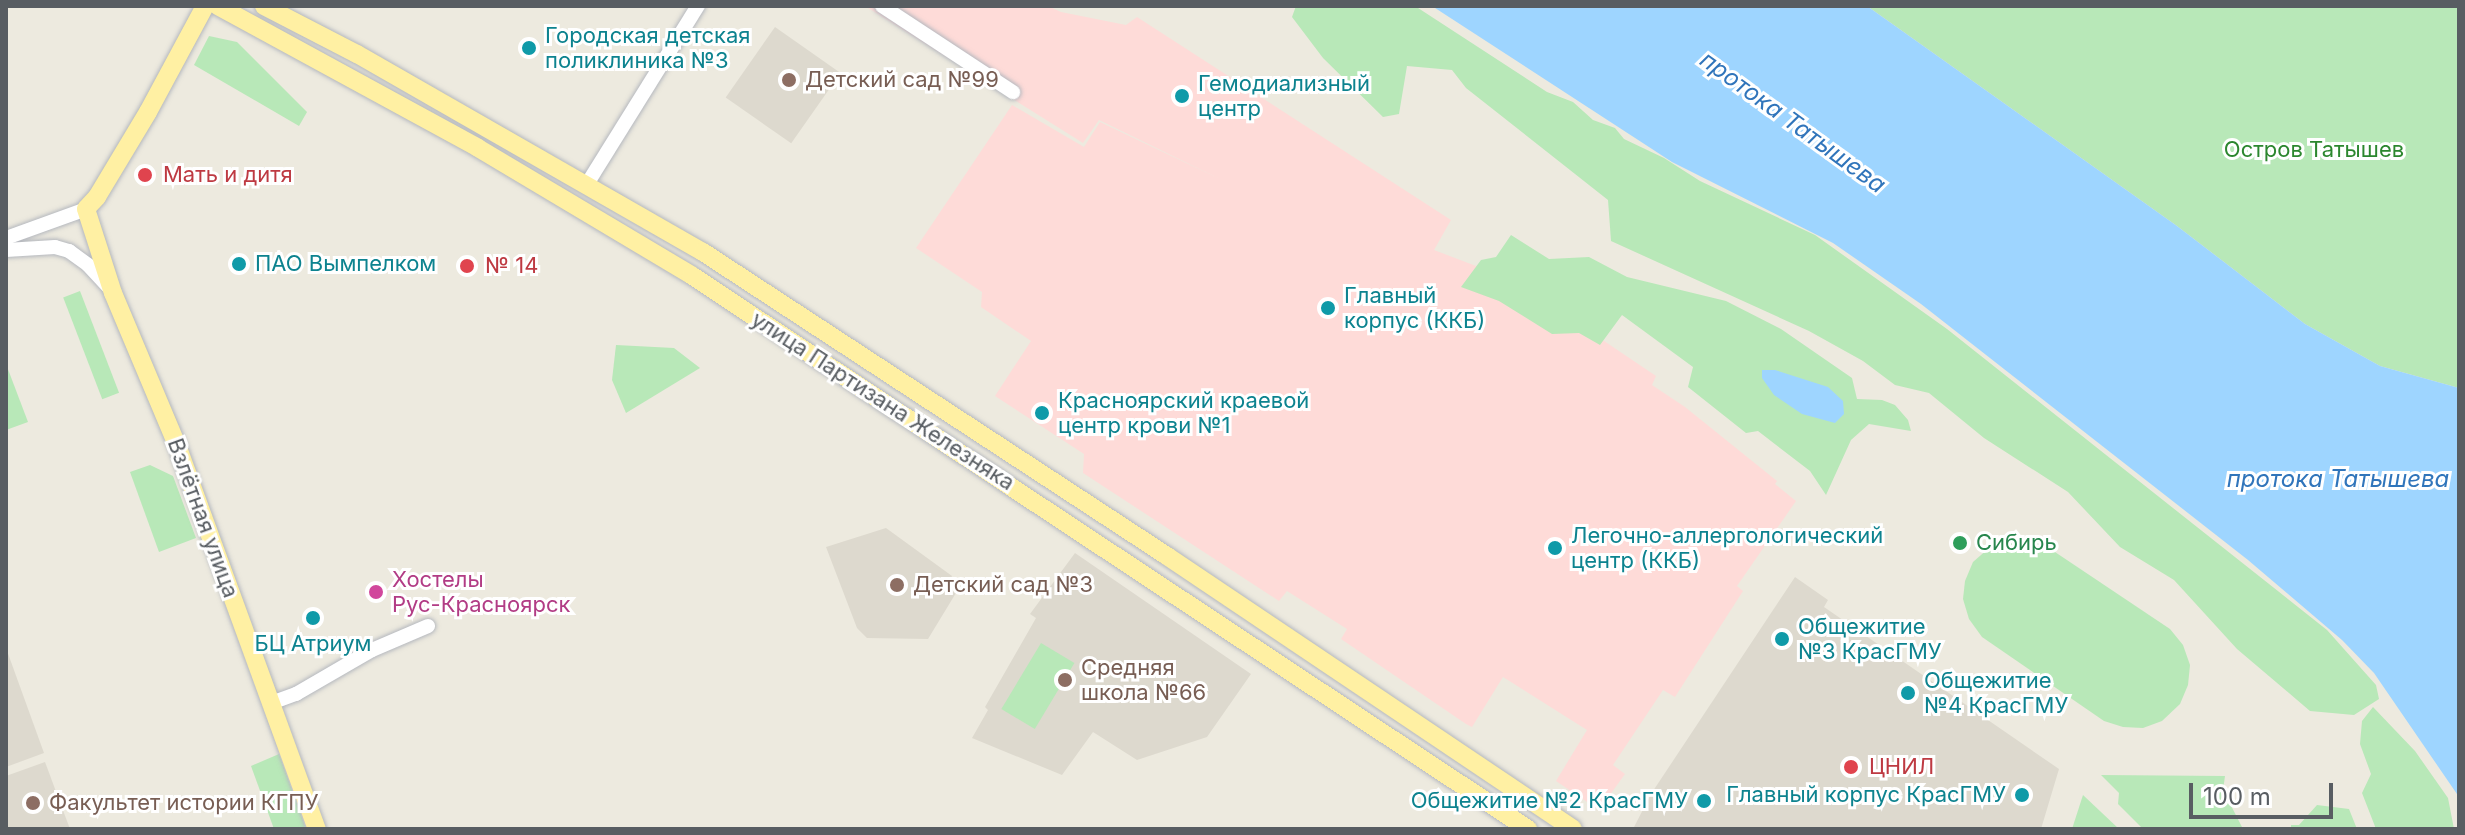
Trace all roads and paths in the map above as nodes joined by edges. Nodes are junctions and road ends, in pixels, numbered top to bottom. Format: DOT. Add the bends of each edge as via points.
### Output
graph roads {
  1 [pos="205,6"];
  2 [pos="218,6"];
  3 [pos="264,6"];
  4 [pos="698,6"];
  5 [pos="882,6"];
  6 [pos="1013,92"];
  7 [pos="587,184"];
  8 [pos="86,209"];
  9 [pos="6,238"];
  10 [pos="6,250"];
  11 [pos="703,252"];
  12 [pos="691,275"];
  13 [pos="758,288"];
  14 [pos="113,293"];
  15 [pos="747,312"];
  16 [pos="428,626"];
  17 [pos="1273,630"];
  18 [pos="1259,653"];
  19 [pos="271,703"];
  20 [pos="317,829"];
  21 [pos="1528,829"];
  22 [pos="1573,829"];
  1 -- 8 [label="main road" via="148,112"];
  2 -- 12 [label="main road, улица Партизана Железняка" via="478,148"];
  3 -- 7 [label="main road, улица Партизана Железняка"];
  4 -- 7 [label="street"];
  5 -- 6 [label="street"];
  7 -- 11 [label="main road, улица Партизана Железняка"];
  8 -- 9 [label="street"];
  8 -- 14 [label="main road, Взлётная улица"];
  10 -- 14 [label="street" via="69,251"];
  11 -- 12 [label="main road" via="701,270"];
  11 -- 13 [label="main road, улица Партизана Железняка"];
  12 -- 15 [label="main road, улица Партизана Железняка"];
  13 -- 15 [label="main road" via="744,297"];
  13 -- 17 [label="main road, улица Партизана Железняка"];
  14 -- 19 [label="main road, Взлётная улица" via="177,445"];
  15 -- 18 [label="main road, улица Партизана Железняка"];
  16 -- 19 [label="street"];
  17 -- 18 [label="main road"];
  17 -- 22 [label="main road, улица Партизана Железняка"];
  18 -- 21 [label="main road, улица Партизана Железняка"];
  19 -- 20 [label="main road, Взлётная улица"];
}
